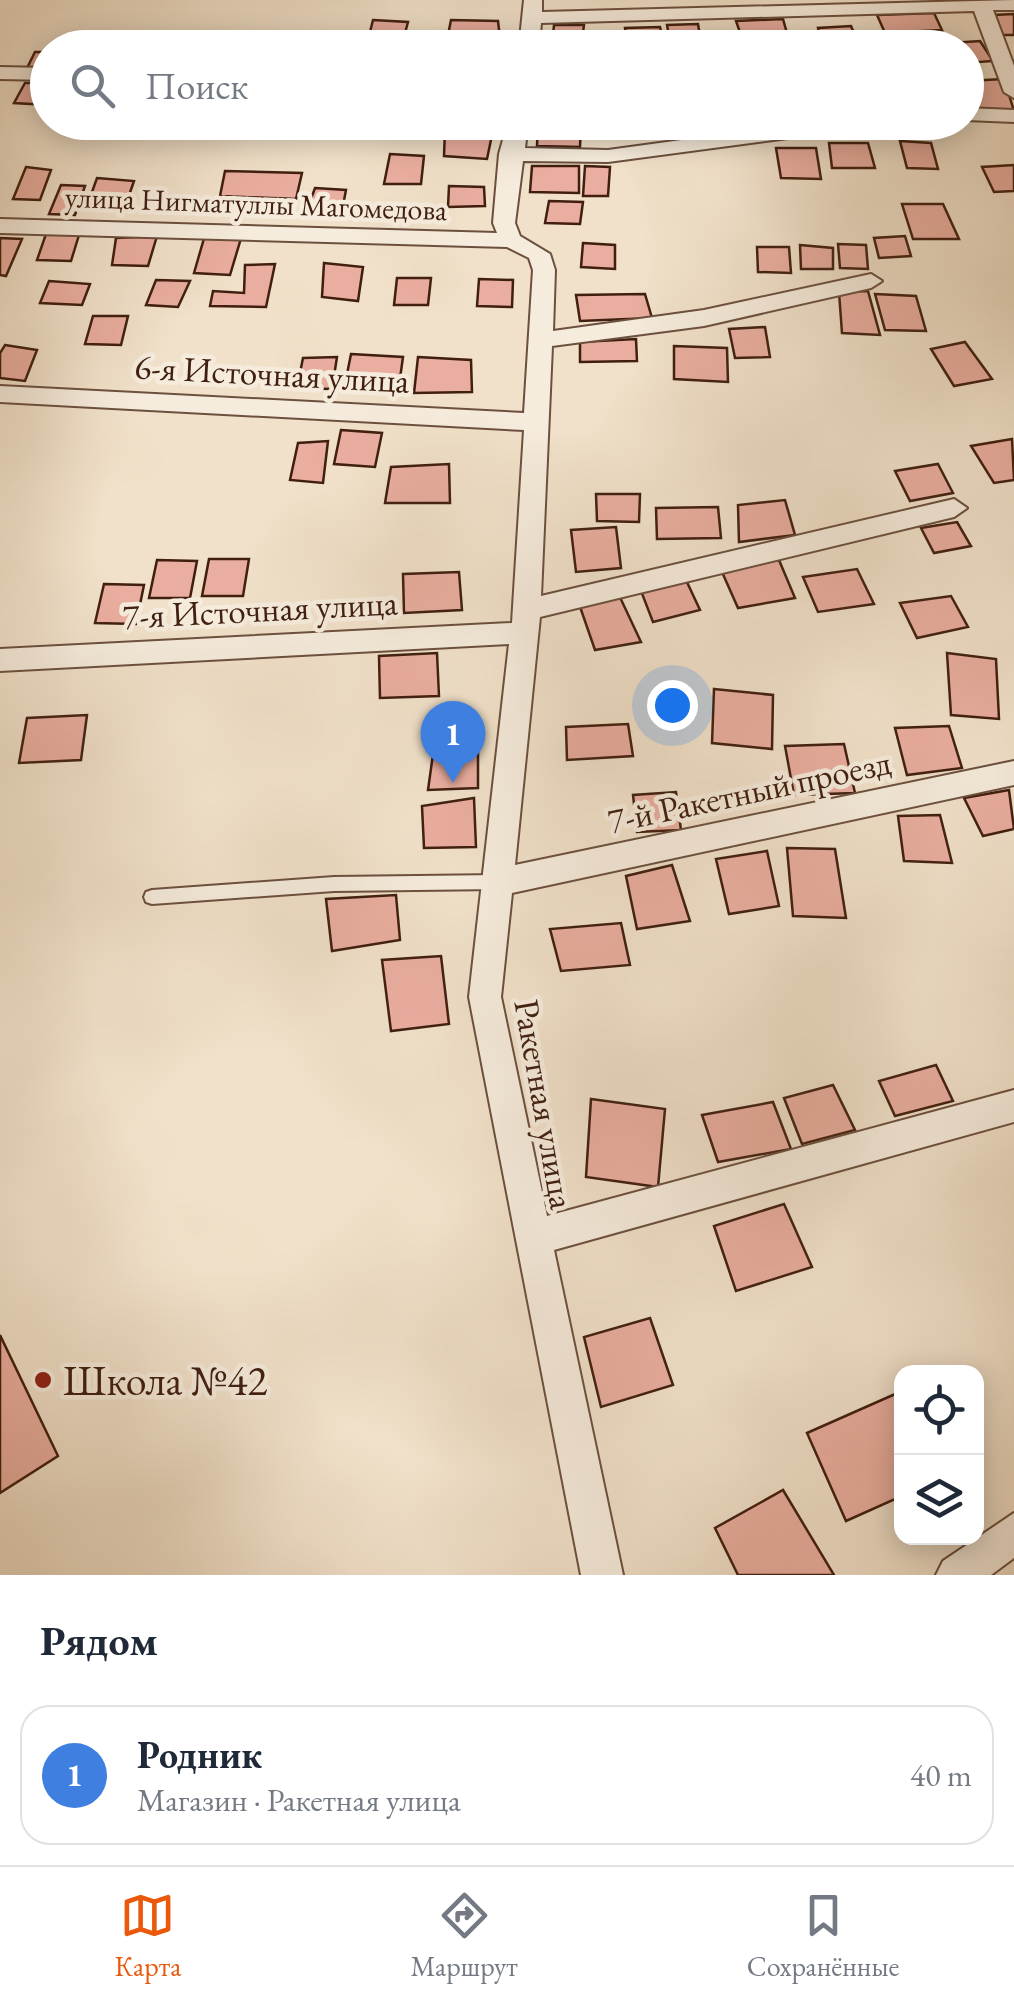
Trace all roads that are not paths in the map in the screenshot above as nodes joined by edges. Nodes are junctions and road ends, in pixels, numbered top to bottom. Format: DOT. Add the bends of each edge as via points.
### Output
graph roads {
  1 [pos="1014,4"];
  2 [pos="981,5"];
  3 [pos="532,9"];
  4 [pos="0,73"];
  5 [pos="30,74"];
  6 [pos="1014,92"];
  7 [pos="984,115"];
  8 [pos="1014,116"];
  9 [pos="514,140"];
  10 [pos="728,140"];
  11 [pos="510,154"];
  12 [pos="0,226"];
  13 [pos="511,240"];
  14 [pos="871,281"];
  15 [pos="542,340"];
  16 [pos="0,394"];
  17 [pos="540,422"];
  18 [pos="954,508"];
  19 [pos="526,622"];
  20 [pos="0,660"];
  21 [pos="1014,773"];
  22 [pos="499,882"];
  23 [pos="152,897"];
  24 [pos="1014,1106"];
  25 [pos="531,1238"];
  26 [pos="1014,1532"];
  27 [pos="602,1575"];
  28 [pos="957,1575"];
  1 -- 2 [label="street"];
  2 -- 3 [label="street"];
  2 -- 6 [label="street"];
  4 -- 5 [label="street"];
  7 -- 8 [label="street"];
  9 -- 11 [label="street"];
  10 -- 11 [label="street" via="608,156"];
  11 -- 13 [label="street" via="504,223"];
  12 -- 13 [label="street, улица Нигматуллы Магомедова"];
  13 -- 15 [label="street, Ракетная улица" via="539,254 544,270"];
  14 -- 15 [label="street" via="704,318"];
  15 -- 17 [label="street, Ракетная улица"];
  16 -- 17 [label="street, 6-я Источная улица"];
  17 -- 19 [label="street, Ракетная улица"];
  18 -- 19 [label="street, 7-я Источная улица"];
  19 -- 20 [label="street, 7-я Источная улица"];
  19 -- 22 [label="street, Ракетная улица"];
  21 -- 22 [label="street, 7-й Ракетный проезд"];
  22 -- 23 [label="lane" via="334,884"];
  22 -- 25 [label="street, Ракетная улица" via="485,998"];
  24 -- 25 [label="street"];
  25 -- 27 [label="street, Ракетная улица"];
  26 -- 28 [label="street"];
}
